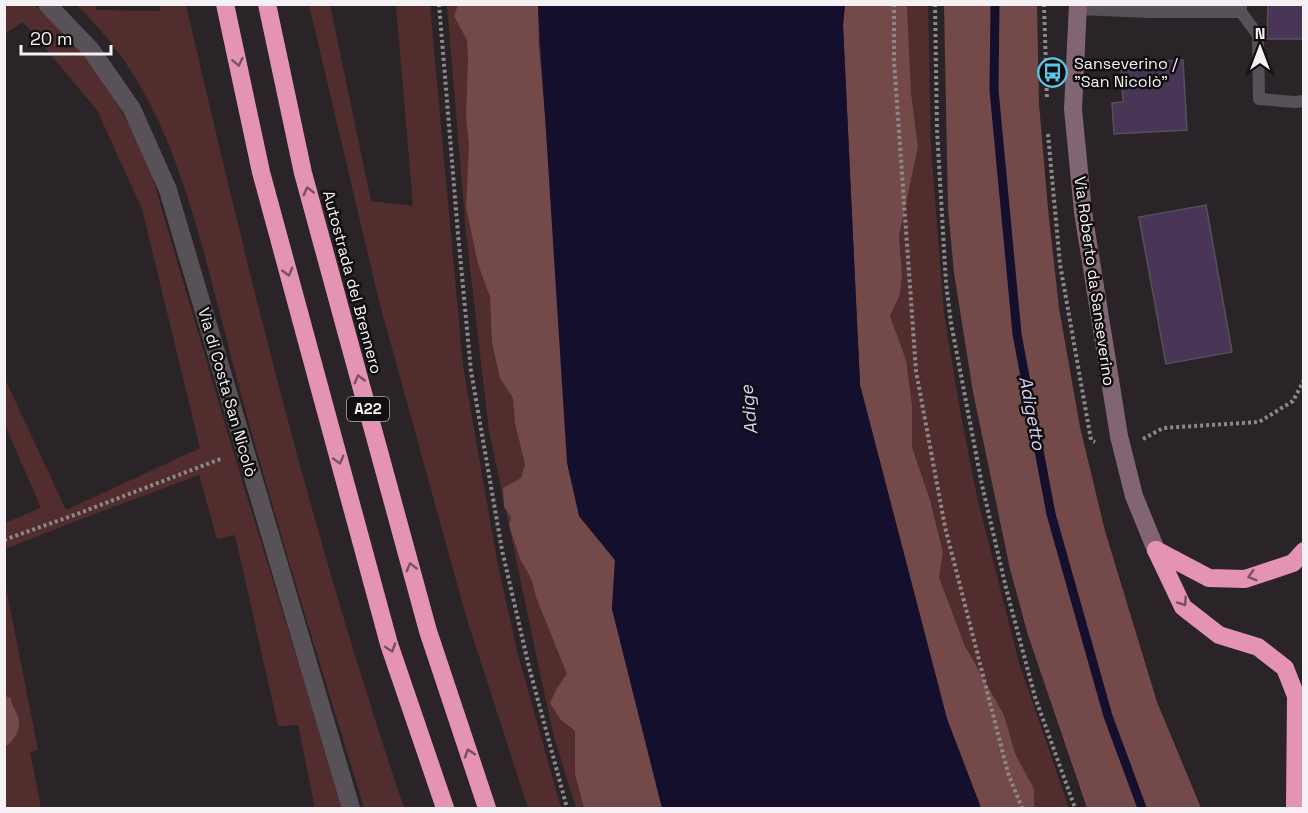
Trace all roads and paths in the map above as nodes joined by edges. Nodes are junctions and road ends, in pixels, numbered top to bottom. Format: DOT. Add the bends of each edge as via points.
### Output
graph roads {
  1 [pos="47,4"];
  2 [pos="225,4"];
  3 [pos="267,4"];
  4 [pos="439,4"];
  5 [pos="894,4"];
  6 [pos="935,4"];
  7 [pos="1078,7"];
  8 [pos="1241,8"];
  9 [pos="1304,101"];
  10 [pos="1304,380"];
  11 [pos="244,449"];
  12 [pos="1122,450"];
  13 [pos="4,540"];
  14 [pos="1155,550"];
  15 [pos="1304,551"];
  16 [pos="351,808"];
  17 [pos="445,808"];
  18 [pos="487,808"];
  19 [pos="567,808"];
  20 [pos="1022,808"];
  21 [pos="1075,808"];
  22 [pos="1295,808"];
  1 -- 11 [label="street, Via di Costa San Nicolò" via="91,50 132,109 168,190"];
  2 -- 17 [label="highway, A22, one-way" via="261,172 386,632"];
  18 -- 3 [label="highway, Autostrada del Brennero / A22, one-way" via="428,631 303,173"];
  4 -- 19 [label="path" via="471,371 502,550"];
  5 -- 20 [label="path" via="894,61 916,371 945,527 1002,752"];
  6 -- 21 [label="path" via="937,130 951,323 1009,599 1035,697"];
  7 -- 8 [label="lane" via="1151,12"];
  7 -- 12 [label="street, Via Roberto da Sanseverino" via="1073,109 1083,212"];
  8 -- 9 [label="lane" via="1258,34 1259,99"];
  10 -- 12 [label="path" via="1293,401 1259,422 1163,428"];
  11 -- 13 [label="path"];
  11 -- 16 [label="street, Via di Costa San Nicolò"];
  12 -- 14 [label="street, Via Roberto da Sanseverino" via="1134,496"];
  15 -- 14 [label="highway, one-way" via="1293,563 1245,579 1209,578"];
  14 -- 22 [label="highway, one-way" via="1183,606 1219,635 1258,647 1286,668 1296,696"];
}
